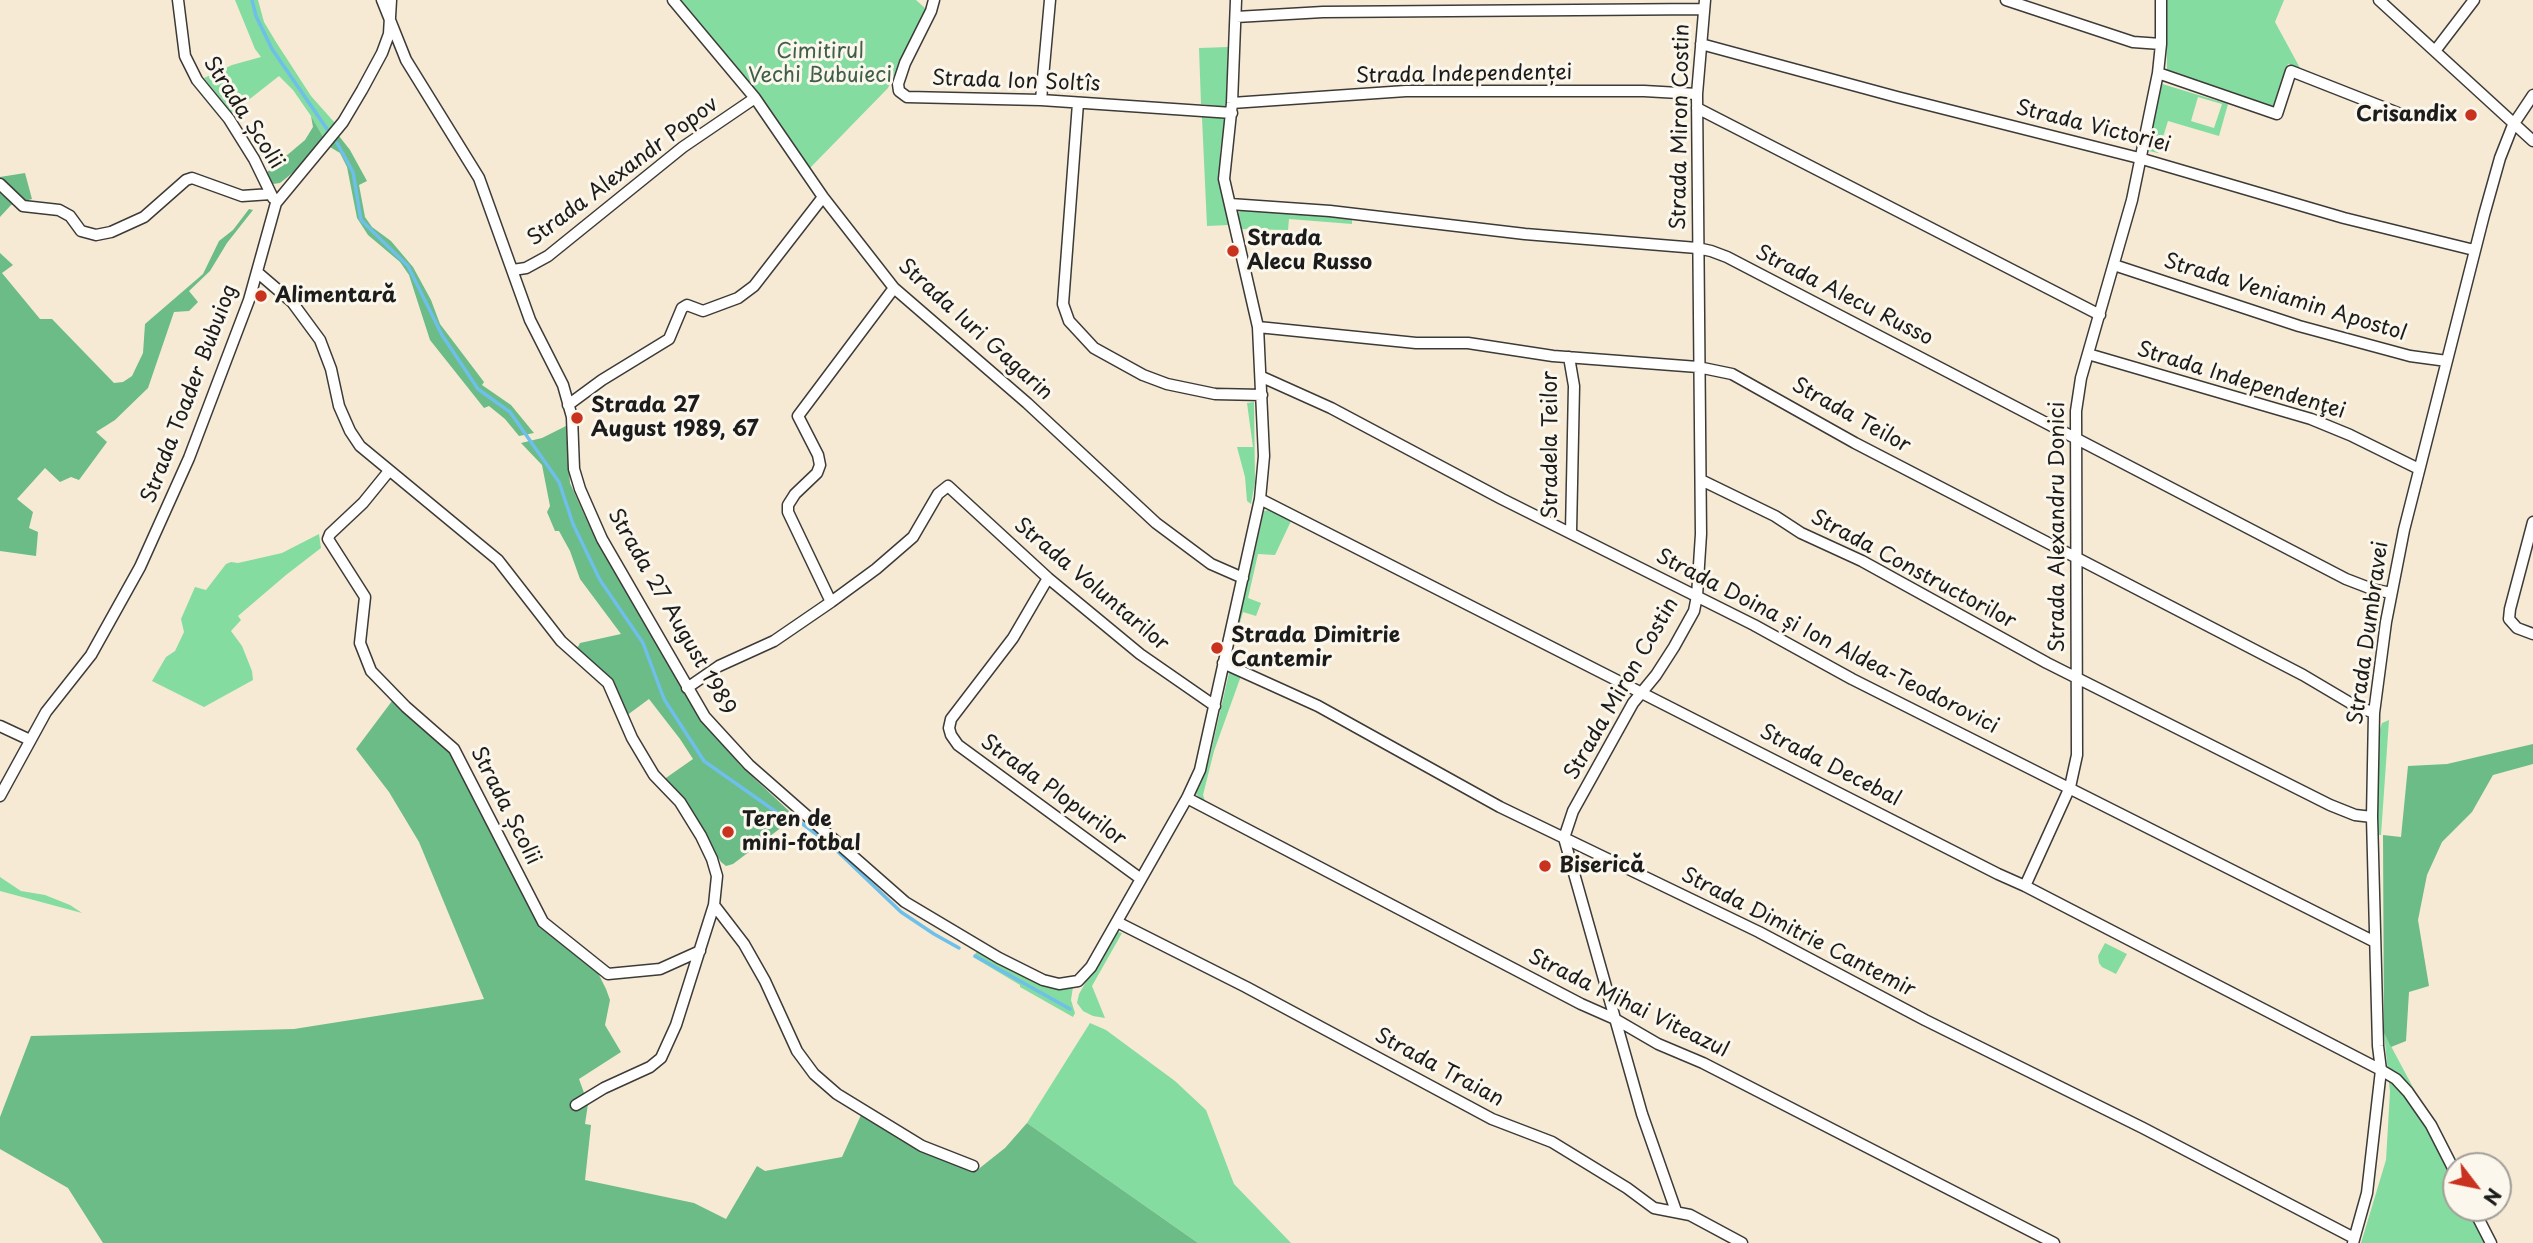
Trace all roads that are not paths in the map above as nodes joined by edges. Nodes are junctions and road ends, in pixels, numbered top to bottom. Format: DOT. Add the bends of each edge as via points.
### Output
graph roads {
  1 [pos="177,0"];
  2 [pos="382,0"];
  3 [pos="391,0"];
  4 [pos="673,0"];
  5 [pos="933,0"];
  6 [pos="1050,0"];
  7 [pos="1236,0"];
  8 [pos="2006,0"];
  9 [pos="2161,0"];
  10 [pos="2379,0"];
  11 [pos="2474,0"];
  12 [pos="1704,4"];
  13 [pos="390,16"];
  14 [pos="1236,17"];
  15 [pos="1701,44"];
  16 [pos="2161,44"];
  17 [pos="2435,51"];
  18 [pos="2158,73"];
  19 [pos="1697,94"];
  20 [pos="2533,95"];
  21 [pos="755,98"];
  22 [pos="1041,100"];
  23 [pos="1078,103"];
  24 [pos="1232,108"];
  25 [pos="1697,108"];
  26 [pos="2403,115"];
  27 [pos="2514,125"];
  28 [pos="2533,141"];
  29 [pos="2139,158"];
  30 [pos="0,184"];
  31 [pos="823,197"];
  32 [pos="273,199"];
  33 [pos="1230,204"];
  34 [pos="1698,248"];
  35 [pos="2474,250"];
  36 [pos="2114,265"];
  37 [pos="513,270"];
  38 [pos="257,272"];
  39 [pos="894,288"];
  40 [pos="2100,315"];
  41 [pos="1258,327"];
  42 [pos="2088,354"];
  43 [pos="1569,357"];
  44 [pos="2447,361"];
  45 [pos="1698,367"];
  46 [pos="1262,377"];
  47 [pos="1262,395"];
  48 [pos="568,405"];
  49 [pos="2076,439"];
  50 [pos="2419,469"];
  51 [pos="389,471"];
  52 [pos="1701,480"];
  53 [pos="1260,499"];
  54 [pos="2533,525"];
  55 [pos="1571,532"];
  56 [pos="2075,556"];
  57 [pos="1048,578"];
  58 [pos="1242,578"];
  59 [pos="2391,593"];
  60 [pos="1697,596"];
  61 [pos="831,603"];
  62 [pos="2533,634"];
  63 [pos="1223,663"];
  64 [pos="2077,677"];
  65 [pos="688,688"];
  66 [pos="1643,692"];
  67 [pos="1215,706"];
  68 [pos="2374,713"];
  69 [pos="0,726"];
  70 [pos="30,740"];
  71 [pos="2070,787"];
  72 [pos="0,796"];
  73 [pos="1187,798"];
  74 [pos="2372,817"];
  75 [pos="1564,838"];
  76 [pos="1141,879"];
  77 [pos="2025,886"];
  78 [pos="714,905"];
  79 [pos="1117,922"];
  80 [pos="2375,943"];
  81 [pos="700,951"];
  82 [pos="1615,1019"];
  83 [pos="2381,1070"];
  84 [pos="576,1105"];
  85 [pos="2445,1152"];
  86 [pos="973,1166"];
  87 [pos="1676,1210"];
  88 [pos="2479,1222"];
  89 [pos="2353,1241"];
  90 [pos="2487,1241"];
  91 [pos="1742,1243"];
  92 [pos="2054,1243"];
  1 -- 32 [label="street, Strada Școlii" via="185,57 254,159"];
  2 -- 13 [label="street, Strada 27 August 1989"];
  3 -- 13 [label="street, Strada Toader Bubuiog"];
  4 -- 21 [label="street, Strada Iuri Gagarin"];
  5 -- 22 [label="street, Strada Ion Soltîs" via="905,63 899,91 907,97 930,99"];
  6 -- 22 [label="street"];
  7 -- 14 [label="street"];
  8 -- 16 [label="street" via="2133,41"];
  9 -- 16 [label="street, Strada Alexandru Donici"];
  10 -- 17 [label="street"];
  11 -- 17 [label="street"];
  12 -- 14 [label="street"];
  12 -- 15 [label="street, Strada Miron Costin"];
  13 -- 32 [label="street, Strada Toader Bubuiog" via="382,53 343,122"];
  13 -- 37 [label="street, Strada 27 August 1989" via="406,60 479,178"];
  14 -- 24 [label="street"];
  15 -- 19 [label="street, Strada Miron Costin"];
  15 -- 29 [label="street, Strada Victoriei"];
  16 -- 18 [label="street, Strada Alexandru Donici"];
  17 -- 27 [label="street"];
  18 -- 26 [label="street" via="2277,114 2291,71"];
  18 -- 29 [label="street, Strada Alexandru Donici"];
  19 -- 24 [label="street, Strada Independenței" via="1406,91"];
  19 -- 25 [label="street, Strada Miron Costin"];
  20 -- 27 [label="street, Strada Dumbravei"];
  21 -- 31 [label="street, Strada Iuri Gagarin"];
  21 -- 37 [label="street, Strada Alexandr Popov" via="683,147 548,256"];
  22 -- 23 [label="street, Strada Ion Soltîs"];
  23 -- 24 [label="street, Strada Ion Soltîs"];
  23 -- 47 [label="street" via="1063,304 1069,321 1094,348 1143,375 1215,394"];
  24 -- 33 [label="street" via="1224,165"];
  25 -- 34 [label="street, Strada Miron Costin"];
  25 -- 40 [label="street"];
  27 -- 28 [label="street"];
  27 -- 35 [label="street, Strada Dumbravei"];
  29 -- 35 [label="street, Strada Victoriei" via="2344,218"];
  29 -- 36 [label="street, Strada Alexandru Donici"];
  30 -- 32 [label="street" via="23,206 59,210 81,231 96,235 144,217 192,178 242,197"];
  31 -- 39 [label="street, Strada Iuri Gagarin"];
  31 -- 48 [label="street" via="754,286 703,312 687,305 682,308 669,339"];
  32 -- 38 [label="street, Strada Toader Bubuiog"];
  33 -- 34 [label="street, Strada Alecu Russo"];
  33 -- 41 [label="street"];
  34 -- 45 [label="street, Strada Miron Costin"];
  34 -- 49 [label="street, Strada Alecu Russo" via="1727,257"];
  35 -- 44 [label="street, Strada Dumbravei"];
  36 -- 40 [label="street, Strada Alexandru Donici"];
  36 -- 44 [label="street, Strada Veniamin Apostol" via="2299,327"];
  37 -- 48 [label="street, Strada 27 August 1989"];
  38 -- 51 [label="street" via="292,302 320,340 350,431"];
  38 -- 70 [label="street, Strada Toader Bubuiog" via="189,458 141,567 92,655 46,712"];
  39 -- 58 [label="street, Strada Iuri Gagarin" via="1156,523 1211,564"];
  39 -- 61 [label="street" via="798,415 820,465 795,494 788,512"];
  40 -- 42 [label="street, Strada Alexandru Donici"];
  41 -- 43 [label="street, Strada Teilor" via="1468,343"];
  41 -- 46 [label="street"];
  42 -- 49 [label="street, Strada Alexandru Donici" via="2077,400"];
  42 -- 50 [label="street, Strada Independenţei" via="2311,419"];
  43 -- 45 [label="street, Strada Teilor"];
  43 -- 55 [label="street, Stradela Teilor" via="1574,386"];
  44 -- 50 [label="street, Strada Dumbravei"];
  45 -- 52 [label="street, Strada Miron Costin"];
  45 -- 56 [label="street, Strada Teilor" via="1732,374"];
  46 -- 47 [label="street"];
  46 -- 55 [label="street, Strada Doina și Ion Aldea-Teodorovici"];
  47 -- 53 [label="street"];
  48 -- 65 [label="street, Strada 27 August 1989" via="580,489 602,539"];
  49 -- 56 [label="street, Strada Alexandru Donici"];
  49 -- 59 [label="street, Strada Alecu Russo" via="2346,579"];
  50 -- 59 [label="street, Strada Dumbravei"];
  51 -- 78 [label="street" via="498,560 561,641 608,683 654,775 680,802 701,836 716,876"];
  51 -- 81 [label="street, Strada Școlii" via="328,539 365,597 360,643 371,671 454,749 543,922 608,974 660,969"];
  52 -- 60 [label="street, Strada Miron Costin"];
  52 -- 64 [label="street, Strada Constructorilor"];
  53 -- 58 [label="street"];
  53 -- 66 [label="street, Strada Decebal"];
  54 -- 62 [label="street" via="2509,619"];
  55 -- 60 [label="street, Strada Doina și Ion Aldea-Teodorovici"];
  56 -- 64 [label="street, Strada Alexandru Donici"];
  56 -- 68 [label="street, Strada Teilor"];
  57 -- 61 [label="street, Strada Voluntarilor" via="948,486 938,494 913,537"];
  57 -- 67 [label="street, Strada Voluntarilor" via="1140,654"];
  57 -- 76 [label="street, Strada Plopurilor" via="1013,638 951,719 953,740"];
  58 -- 63 [label="street"];
  59 -- 68 [label="street, Strada Dumbravei"];
  60 -- 66 [label="street, Strada Miron Costin" via="1674,647"];
  60 -- 71 [label="street, Strada Doina și Ion Aldea-Teodorovici"];
  61 -- 65 [label="street" via="774,641 719,666"];
  63 -- 67 [label="street"];
  63 -- 75 [label="street, Strada Dimitrie Cantemir" via="1318,706"];
  64 -- 71 [label="street, Strada Alexandru Donici" via="2077,755"];
  64 -- 74 [label="street, Strada Constructorilor" via="2330,805"];
  65 -- 79 [label="street, Strada 27 August 1989" via="705,716 749,765 905,902 999,958 1043,980 1059,984 1078,981"];
  66 -- 75 [label="street, Strada Miron Costin" via="1573,811"];
  66 -- 77 [label="street, Strada Decebal"];
  67 -- 73 [label="street" via="1200,770"];
  68 -- 74 [label="street, Strada Dumbravei"];
  69 -- 70 [label="street"];
  70 -- 72 [label="street, Strada Toader Bubuiog"];
  71 -- 77 [label="street, Strada Alexandru Donici"];
  71 -- 80 [label="street, Strada Doina și Ion Aldea-Teodorovici"];
  73 -- 76 [label="street"];
  73 -- 82 [label="street, Strada Mihai Viteazul"];
  74 -- 80 [label="street, Strada Dumbravei"];
  75 -- 82 [label="street"];
  75 -- 89 [label="street, Strada Dimitrie Cantemir" via="2143,1128"];
  76 -- 79 [label="street"];
  77 -- 83 [label="street, Strada Decebal"];
  78 -- 81 [label="street"];
  78 -- 86 [label="street" via="744,944 797,1051 814,1074 837,1094 922,1146"];
  79 -- 87 [label="street, Strada Traian" via="1492,1119 1552,1142 1654,1208"];
  80 -- 83 [label="street, Strada Dumbravei"];
  81 -- 84 [label="street" via="662,1058"];
  82 -- 87 [label="street"];
  82 -- 92 [label="street, Strada Mihai Viteazul"];
  83 -- 85 [label="street, Strada Decebal" via="2396,1079 2416,1103"];
  83 -- 89 [label="street, Strada Dumbravei" via="2367,1193"];
  87 -- 91 [label="street, Strada Traian"];
  88 -- 90 [label="street"];
}
